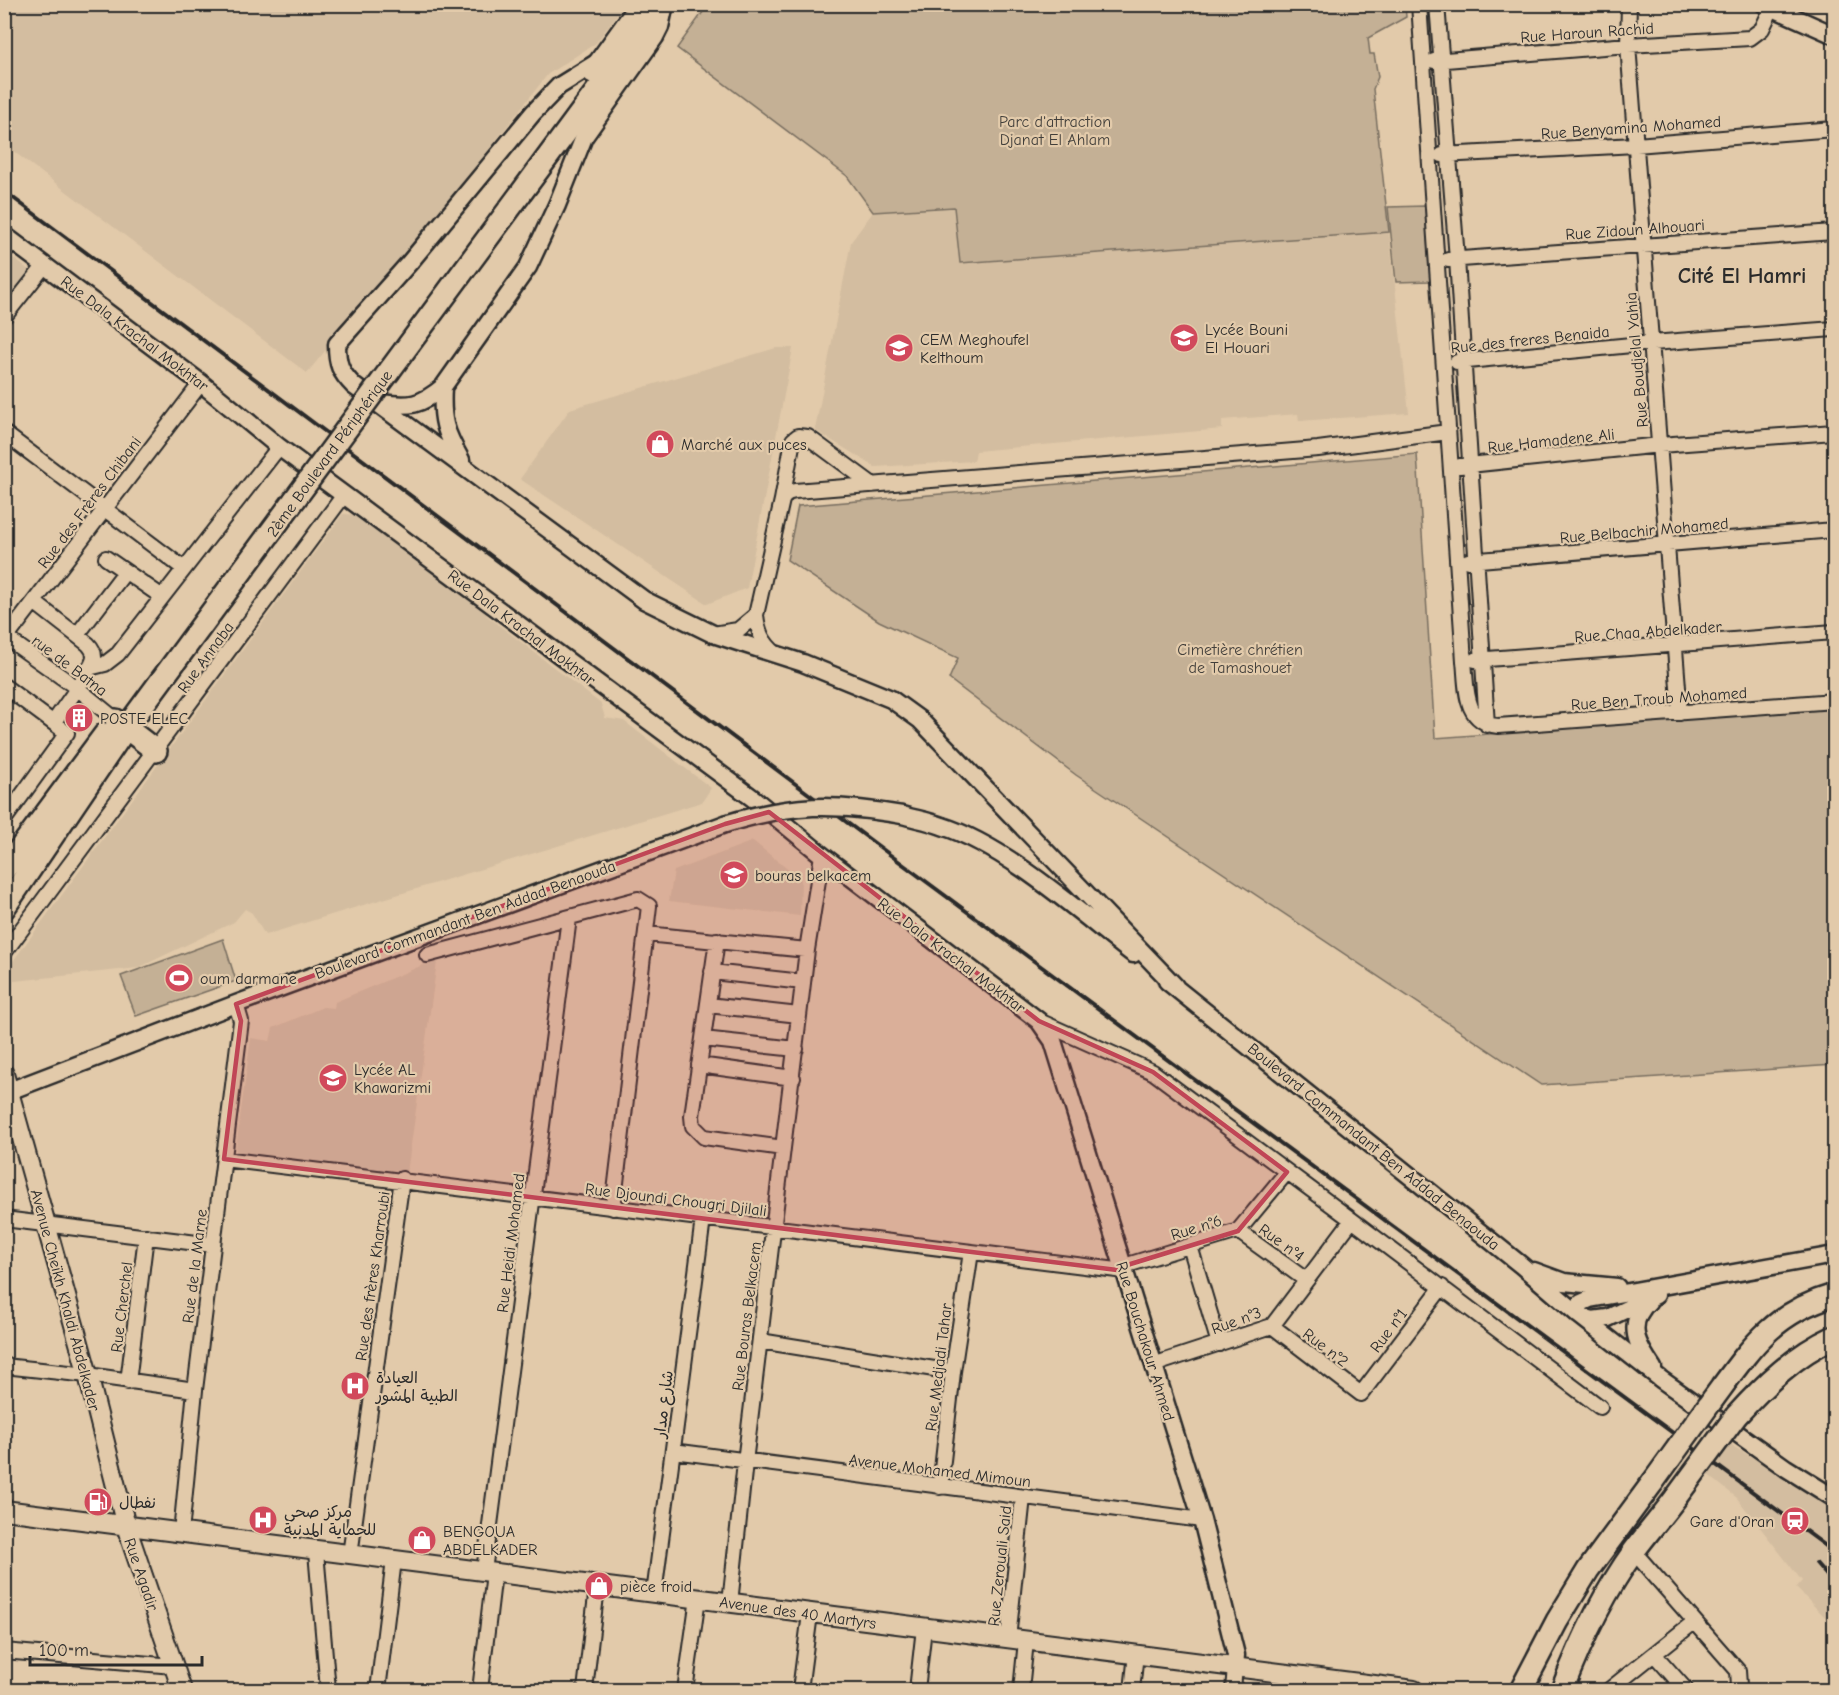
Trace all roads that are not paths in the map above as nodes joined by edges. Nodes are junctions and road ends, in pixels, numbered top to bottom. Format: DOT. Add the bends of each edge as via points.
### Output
graph roads {
  1 [pos="642,4"];
  2 [pos="663,4"];
  3 [pos="1419,4"];
  4 [pos="1437,4"];
  5 [pos="1629,4"];
  6 [pos="1768,6"];
  7 [pos="1834,35"];
  8 [pos="1628,45"];
  9 [pos="602,59"];
  10 [pos="1442,60"];
  11 [pos="1424,62"];
  12 [pos="1834,129"];
  13 [pos="1636,145"];
  14 [pos="1449,154"];
  15 [pos="1430,157"];
  16 [pos="1834,232"];
  17 [pos="4,235"];
  18 [pos="1644,244"];
  19 [pos="1457,259"];
  20 [pos="1438,261"];
  21 [pos="45,265"];
  22 [pos="4,317"];
  23 [pos="1834,329"];
  24 [pos="1652,343"];
  25 [pos="1464,362"];
  26 [pos="1444,364"];
  27 [pos="385,367"];
  28 [pos="201,383"];
  29 [pos="443,387"];
  30 [pos="377,402"];
  31 [pos="4,432"];
  32 [pos="1448,432"];
  33 [pos="1834,432"];
  34 [pos="1660,445"];
  35 [pos="279,447"];
  36 [pos="1469,465"];
  37 [pos="465,466"];
  38 [pos="1451,467"];
  39 [pos="873,485"];
  40 [pos="344,495"];
  41 [pos="782,500"];
  42 [pos="105,508"];
  43 [pos="1834,530"];
  44 [pos="1668,544"];
  45 [pos="106,558"];
  46 [pos="1475,561"];
  47 [pos="1457,562"];
  48 [pos="183,568"];
  49 [pos="124,572"];
  50 [pos="161,596"];
  51 [pos="34,602"];
  52 [pos="756,615"];
  53 [pos="1834,633"];
  54 [pos="713,634"];
  55 [pos="77,635"];
  56 [pos="5,638"];
  57 [pos="1676,646"];
  58 [pos="778,655"];
  59 [pos="1483,659"];
  60 [pos="1464,661"];
  61 [pos="89,668"];
  62 [pos="4,686"];
  63 [pos="76,688"];
  64 [pos="1834,701"];
  65 [pos="1680,713"];
  66 [pos="54,722"];
  67 [pos="121,724"];
  68 [pos="1487,725"];
  69 [pos="156,751"];
  70 [pos="4,820"];
  71 [pos="822,855"];
  72 [pos="4,870"];
  73 [pos="4,908"];
  74 [pos="569,918"];
  75 [pos="646,934"];
  76 [pos="717,940"];
  77 [pos="807,950"];
  78 [pos="4,953"];
  79 [pos="427,955"];
  80 [pos="712,972"];
  81 [pos="803,982"];
  82 [pos="1175,986"];
  83 [pos="236,1004"];
  84 [pos="708,1005"];
  85 [pos="799,1015"];
  86 [pos="1039,1021"];
  87 [pos="703,1039"];
  88 [pos="796,1049"];
  89 [pos="699,1065"];
  90 [pos="793,1078"];
  91 [pos="6,1086"];
  92 [pos="783,1148"];
  93 [pos="224,1159"];
  94 [pos="1287,1172"];
  95 [pos="402,1179"];
  96 [pos="533,1198"];
  97 [pos="614,1208"];
  98 [pos="4,1219"];
  99 [pos="703,1219"];
  100 [pos="1352,1220"];
  101 [pos="45,1223"];
  102 [pos="773,1228"];
  103 [pos="1238,1231"];
  104 [pos="146,1236"];
  105 [pos="213,1245"];
  106 [pos="1190,1246"];
  107 [pos="971,1252"];
  108 [pos="1834,1255"];
  109 [pos="1521,1265"];
  110 [pos="1124,1268"];
  111 [pos="1306,1280"];
  112 [pos="1675,1284"];
  113 [pos="1442,1287"];
  114 [pos="1656,1295"];
  115 [pos="1834,1295"];
  116 [pos="1579,1315"];
  117 [pos="1272,1326"];
  118 [pos="760,1341"];
  119 [pos="1830,1342"];
  120 [pos="1219,1344"];
  121 [pos="1153,1365"];
  122 [pos="4,1366"];
  123 [pos="953,1372"];
  124 [pos="87,1375"];
  125 [pos="1662,1380"];
  126 [pos="128,1382"];
  127 [pos="195,1390"];
  128 [pos="1361,1394"];
  129 [pos="1600,1407"];
  130 [pos="673,1451"];
  131 [pos="745,1462"];
  132 [pos="940,1487"];
  133 [pos="1023,1497"];
  134 [pos="1834,1498"];
  135 [pos="4,1510"];
  136 [pos="1202,1520"];
  137 [pos="126,1526"];
  138 [pos="181,1533"];
  139 [pos="316,1552"];
  140 [pos="1634,1552"];
  141 [pos="350,1555"];
  142 [pos="394,1560"];
  143 [pos="489,1572"];
  144 [pos="597,1587"];
  145 [pos="654,1593"];
  146 [pos="698,1598"];
  147 [pos="730,1603"];
  148 [pos="810,1614"];
  149 [pos="1694,1622"];
  150 [pos="924,1628"];
  151 [pos="1008,1639"];
  152 [pos="1026,1641"];
  153 [pos="4,1652"];
  154 [pos="1654,1653"];
  155 [pos="1136,1654"];
  156 [pos="173,1666"];
  157 [pos="1236,1667"];
  158 [pos="1352,1687"];
  159 [pos="182,1690"];
  160 [pos="328,1690"];
  161 [pos="378,1690"];
  162 [pos="480,1690"];
  163 [pos="585,1690"];
  164 [pos="685,1690"];
  165 [pos="800,1690"];
  166 [pos="917,1690"];
  167 [pos="1021,1690"];
  168 [pos="1132,1690"];
  169 [pos="1233,1690"];
  170 [pos="1414,1690"];
  171 [pos="1521,1690"];
  172 [pos="1562,1690"];
  173 [pos="1609,1690"];
  174 [pos="1686,1690"];
  175 [pos="1736,1690"];
  1 -- 9 [label="main road, 2ème Boulevard Périphérique"];
  2 -- 27 [label="main road, 2ème Boulevard Périphérique"];
  2 -- 29 [label="street" via="655,37 584,137 528,267"];
  3 -- 11 [label="street"];
  4 -- 10 [label="street"];
  5 -- 8 [label="street, Rue Boudjelal Yahia"];
  6 -- 7 [label="street"];
  6 -- 8 [label="street, Rue Haroun Rachid" via="1762,29 1750,38"];
  8 -- 10 [label="street, Rue Haroun Rachid"];
  8 -- 13 [label="street, Rue Boudjelal Yahia"];
  9 -- 27 [label="main road, 2ème Boulevard Périphérique"];
  9 -- 30 [label="street" via="559,86 533,113 337,344 343,375"];
  10 -- 11 [label="street, Rue Haroun Rachid"];
  10 -- 14 [label="street"];
  11 -- 15 [label="street"];
  12 -- 13 [label="street, Rue Benyamina Mohamed"];
  13 -- 14 [label="street, Rue Benyamina Mohamed"];
  13 -- 18 [label="street, Rue Boudjelal Yahia"];
  14 -- 15 [label="street, Rue Benyamina Mohamed"];
  14 -- 19 [label="street"];
  15 -- 20 [label="street"];
  16 -- 18 [label="street, Rue Zidoun Alhouari"];
  17 -- 21 [label="street, Rue Dala Krachal Mokhtar"];
  18 -- 19 [label="street, Rue Zidoun Alhouari"];
  18 -- 24 [label="street, Rue Boudjelal Yahia"];
  19 -- 20 [label="street, Rue Zidoun Alhouari"];
  19 -- 25 [label="street"];
  20 -- 26 [label="street"];
  21 -- 22 [label="street"];
  21 -- 28 [label="street, Rue Dala Krachal Mokhtar"];
  23 -- 24 [label="street, Rue des freres Benaida"];
  24 -- 25 [label="street, Rue des freres Benaida"];
  24 -- 34 [label="street, Rue Boudjelal Yahia"];
  25 -- 26 [label="street, Rue des freres Benaida"];
  25 -- 36 [label="street"];
  26 -- 32 [label="street"];
  27 -- 67 [label="main road, 2ème Boulevard Périphérique"];
  28 -- 35 [label="street, Rue Dala Krachal Mokhtar"];
  28 -- 42 [label="street, Rue des Frères Chibani"];
  29 -- 30 [label="street" via="418,404"];
  29 -- 37 [label="street" via="446,433"];
  30 -- 37 [label="street"];
  31 -- 42 [label="street"];
  32 -- 38 [label="street"];
  32 -- 39 [label="street" via="1318,449"];
  33 -- 34 [label="street, Rue Hamadene Ali"];
  34 -- 36 [label="street, Rue Hamadene Ali"];
  34 -- 44 [label="street, Rue Boudjelal Yahia"];
  35 -- 40 [label="street, Rue Dala Krachal Mokhtar"];
  35 -- 48 [label="street"];
  36 -- 38 [label="street, Rue Hamadene Ali"];
  36 -- 46 [label="street"];
  37 -- 54 [label="street" via="644,600"];
  38 -- 47 [label="street"];
  39 -- 41 [label="street" via="795,491"];
  39 -- 41 [label="street" via="808,437 798,436 793,440"];
  40 -- 69 [label="street, Rue Annaba"];
  40 -- 71 [label="street, Rue Dala Krachal Mokhtar" via="754,799"];
  41 -- 52 [label="street"];
  42 -- 48 [label="street"];
  42 -- 51 [label="street, Rue des Frères Chibani"];
  43 -- 44 [label="street, Rue Belbachir Mohamed"];
  44 -- 46 [label="street, Rue Belbachir Mohamed"];
  44 -- 57 [label="street, Rue Boudjelal Yahia"];
  45 -- 49 [label="street"];
  46 -- 47 [label="street, Rue Belbachir Mohamed"];
  46 -- 59 [label="street"];
  47 -- 60 [label="street"];
  48 -- 50 [label="street"];
  49 -- 50 [label="street"];
  49 -- 55 [label="street"];
  50 -- 61 [label="street" via="118,654 105,664"];
  51 -- 55 [label="street"];
  51 -- 56 [label="street, Rue des Frères Chibani"];
  52 -- 54 [label="street" via="738,630"];
  52 -- 58 [label="street" via="762,640"];
  53 -- 57 [label="street, Rue Chaa Abdelkader"];
  54 -- 58 [label="street"];
  55 -- 61 [label="street" via="93,650"];
  56 -- 63 [label="street, rue de Batna"];
  57 -- 59 [label="street, Rue Chaa Abdelkader"];
  57 -- 65 [label="street, Rue Boudjelal Yahia"];
  58 -- 82 [label="street" via="891,699 920,720"];
  59 -- 60 [label="street, Rue Chaa Abdelkader"];
  59 -- 68 [label="street"];
  60 -- 68 [label="street" via="1468,702 1477,718"];
  61 -- 63 [label="street"];
  62 -- 66 [label="street"];
  63 -- 66 [label="street"];
  63 -- 67 [label="street, rue de Batna"];
  64 -- 65 [label="street, Rue Ben Troub Mohamed"];
  65 -- 68 [label="street, Rue Ben Troub Mohamed"];
  66 -- 70 [label="street" via="67,733"];
  67 -- 69 [label="main road"];
  67 -- 72 [label="main road, 2ème Boulevard Périphérique"];
  67 -- 73 [label="main road, 2ème Boulevard Périphérique"];
  69 -- 78 [label="street, Rue Annaba"];
  71 -- 77 [label="street, Rue Bouras Belkacem"];
  71 -- 86 [label="street, Rue Dala Krachal Mokhtar"];
  74 -- 75 [label="street" via="638,899 649,906"];
  74 -- 79 [label="street"];
  74 -- 96 [label="street, Rue Heidi Mohamed"];
  75 -- 76 [label="street"];
  75 -- 97 [label="street"];
  76 -- 77 [label="street"];
  76 -- 80 [label="street"];
  77 -- 81 [label="street, Rue Bouras Belkacem"];
  80 -- 81 [label="street"];
  80 -- 84 [label="street"];
  81 -- 85 [label="street, Rue Bouras Belkacem"];
  82 -- 83 [label="street, Boulevard Commandant Ben Addad Benaouda, bridge" via="1027,873 944,826 861,808 799,807 725,824"];
  82 -- 109 [label="street, Boulevard Commandant Ben Addad Benaouda"];
  83 -- 91 [label="street, Boulevard Commandant Ben Addad Benaouda"];
  83 -- 93 [label="street, Rue de la Marne" via="241,1021"];
  84 -- 85 [label="street"];
  84 -- 87 [label="street"];
  85 -- 88 [label="street, Rue Bouras Belkacem"];
  86 -- 94 [label="street" via="1153,1072"];
  86 -- 110 [label="street, Rue Bouchakour Ahmed" via="1053,1041"];
  87 -- 88 [label="street"];
  87 -- 89 [label="street"];
  88 -- 90 [label="street, Rue Bouras Belkacem"];
  89 -- 90 [label="street"];
  89 -- 92 [label="street" via="692,1122 696,1131 704,1137"];
  90 -- 92 [label="street, Rue Bouras Belkacem"];
  91 -- 101 [label="main road, Avenue Cheïkh Khaldi Abdelkader"];
  92 -- 102 [label="street, Rue Bouras Belkacem"];
  93 -- 95 [label="street, Rue Djoundi Chougri Djilali"];
  93 -- 105 [label="street, Rue de la Marne"];
  94 -- 100 [label="street"];
  94 -- 103 [label="street, Rue n°6"];
  95 -- 96 [label="street, Rue Djoundi Chougri Djilali"];
  95 -- 141 [label="street, Rue des frères Kharroubi"];
  96 -- 97 [label="street, Rue Djoundi Chougri Djilali"];
  96 -- 143 [label="street, Rue Heidi Mohamed"];
  97 -- 99 [label="street, Rue Djoundi Chougri Djilali"];
  98 -- 101 [label="street"];
  99 -- 102 [label="street, Rue Djoundi Chougri Djilali"];
  99 -- 130 [label="street, شارع مدار"];
  100 -- 111 [label="street, Rue n°3"];
  100 -- 113 [label="street"];
  101 -- 104 [label="street"];
  101 -- 124 [label="main road, Avenue Cheïkh Khaldi Abdelkader"];
  102 -- 107 [label="street, Rue Djoundi Chougri Djilali"];
  102 -- 118 [label="street, Rue Bouras Belkacem"];
  103 -- 106 [label="street, Rue n°6"];
  103 -- 111 [label="street, Rue n°4"];
  104 -- 105 [label="street"];
  104 -- 126 [label="street, Rue Cherchel"];
  105 -- 127 [label="street, Rue de la Marne"];
  106 -- 110 [label="street, Rue n°6"];
  106 -- 120 [label="street"];
  107 -- 110 [label="street, Rue Djoundi Chougri Djilali"];
  107 -- 123 [label="street, Rue Medjadi Tahar"];
  108 -- 112 [label="street"];
  109 -- 112 [label="street" via="1547,1277 1583,1285 1623,1288"];
  109 -- 116 [label="street, Boulevard Commandant Ben Addad Benaouda"];
  110 -- 121 [label="street, Rue Bouchakour Ahmed"];
  111 -- 117 [label="street, Rue n°3"];
  112 -- 114 [label="street"];
  112 -- 116 [label="street" via="1590,1299 1579,1306"];
  113 -- 128 [label="street, Rue n°1"];
  113 -- 129 [label="street"];
  114 -- 116 [label="street" via="1608,1318 1593,1320"];
  114 -- 125 [label="street" via="1640,1311 1635,1329 1642,1351"];
  115 -- 171 [label="main road, bridge" via="1796,1310 1758,1340 1588,1570"];
  116 -- 125 [label="street, Boulevard Commandant Ben Addad Benaouda"];
  117 -- 120 [label="street, Rue n°3"];
  117 -- 128 [label="street, Rue n°2"];
  118 -- 123 [label="street"];
  118 -- 131 [label="street, Rue Bouras Belkacem"];
  119 -- 140 [label="main road, bridge" via="1804,1353 1736,1416"];
  120 -- 121 [label="street, Rue n°3"];
  121 -- 136 [label="street, Rue Bouchakour Ahmed"];
  122 -- 124 [label="street"];
  123 -- 132 [label="street, Rue Medjadi Tahar"];
  124 -- 126 [label="street"];
  124 -- 137 [label="main road, Avenue Cheïkh Khaldi Abdelkader"];
  125 -- 134 [label="street, Boulevard Commandant Ben Addad Benaouda"];
  126 -- 127 [label="street"];
  127 -- 138 [label="street, Rue de la Marne"];
  130 -- 131 [label="street, Avenue Mohamed Mimoun"];
  130 -- 145 [label="street, شارع مدار"];
  131 -- 132 [label="street, Avenue Mohamed Mimoun"];
  131 -- 147 [label="street, Rue Bouras Belkacem"];
  132 -- 133 [label="street, Avenue Mohamed Mimoun"];
  133 -- 136 [label="street, Avenue Mohamed Mimoun"];
  133 -- 151 [label="street, Rue Zerouali Said"];
  135 -- 137 [label="main road, Avenue des 40 Martyrs"];
  136 -- 157 [label="street, Rue Bouchakour Ahmed"];
  137 -- 138 [label="main road, Avenue des 40 Martyrs"];
  137 -- 156 [label="main road, Rue Agadir"];
  138 -- 139 [label="main road, Avenue des 40 Martyrs"];
  139 -- 141 [label="main road, Avenue des 40 Martyrs"];
  139 -- 160 [label="street"];
  140 -- 149 [label="street"];
  140 -- 172 [label="main road" via="1596,1612"];
  141 -- 142 [label="main road, Avenue des 40 Martyrs"];
  142 -- 143 [label="main road, Avenue des 40 Martyrs"];
  142 -- 161 [label="street"];
  143 -- 144 [label="main road, Avenue des 40 Martyrs"];
  143 -- 162 [label="street, Rue Heidi Mohamed"];
  144 -- 145 [label="main road, Avenue des 40 Martyrs"];
  144 -- 163 [label="street"];
  145 -- 146 [label="main road, Avenue des 40 Martyrs"];
  146 -- 147 [label="main road, Avenue des 40 Martyrs"];
  146 -- 164 [label="street"];
  147 -- 148 [label="main road, Avenue des 40 Martyrs"];
  148 -- 150 [label="main road, Avenue des 40 Martyrs"];
  148 -- 165 [label="street"];
  149 -- 154 [label="street"];
  149 -- 175 [label="street" via="1738,1671"];
  150 -- 151 [label="main road, Avenue des 40 Martyrs"];
  150 -- 166 [label="street"];
  151 -- 152 [label="main road, Avenue des 40 Martyrs"];
  152 -- 155 [label="main road, Avenue des 40 Martyrs"];
  152 -- 167 [label="street"];
  153 -- 156 [label="street"];
  154 -- 173 [label="street"];
  154 -- 174 [label="street"];
  155 -- 157 [label="main road, Avenue des 40 Martyrs"];
  155 -- 168 [label="street"];
  156 -- 159 [label="main road, Rue Agadir"];
  157 -- 158 [label="main road, Avenue des 40 Martyrs"];
  157 -- 169 [label="street"];
  158 -- 170 [label="main road, Avenue des 40 Martyrs"];
}
